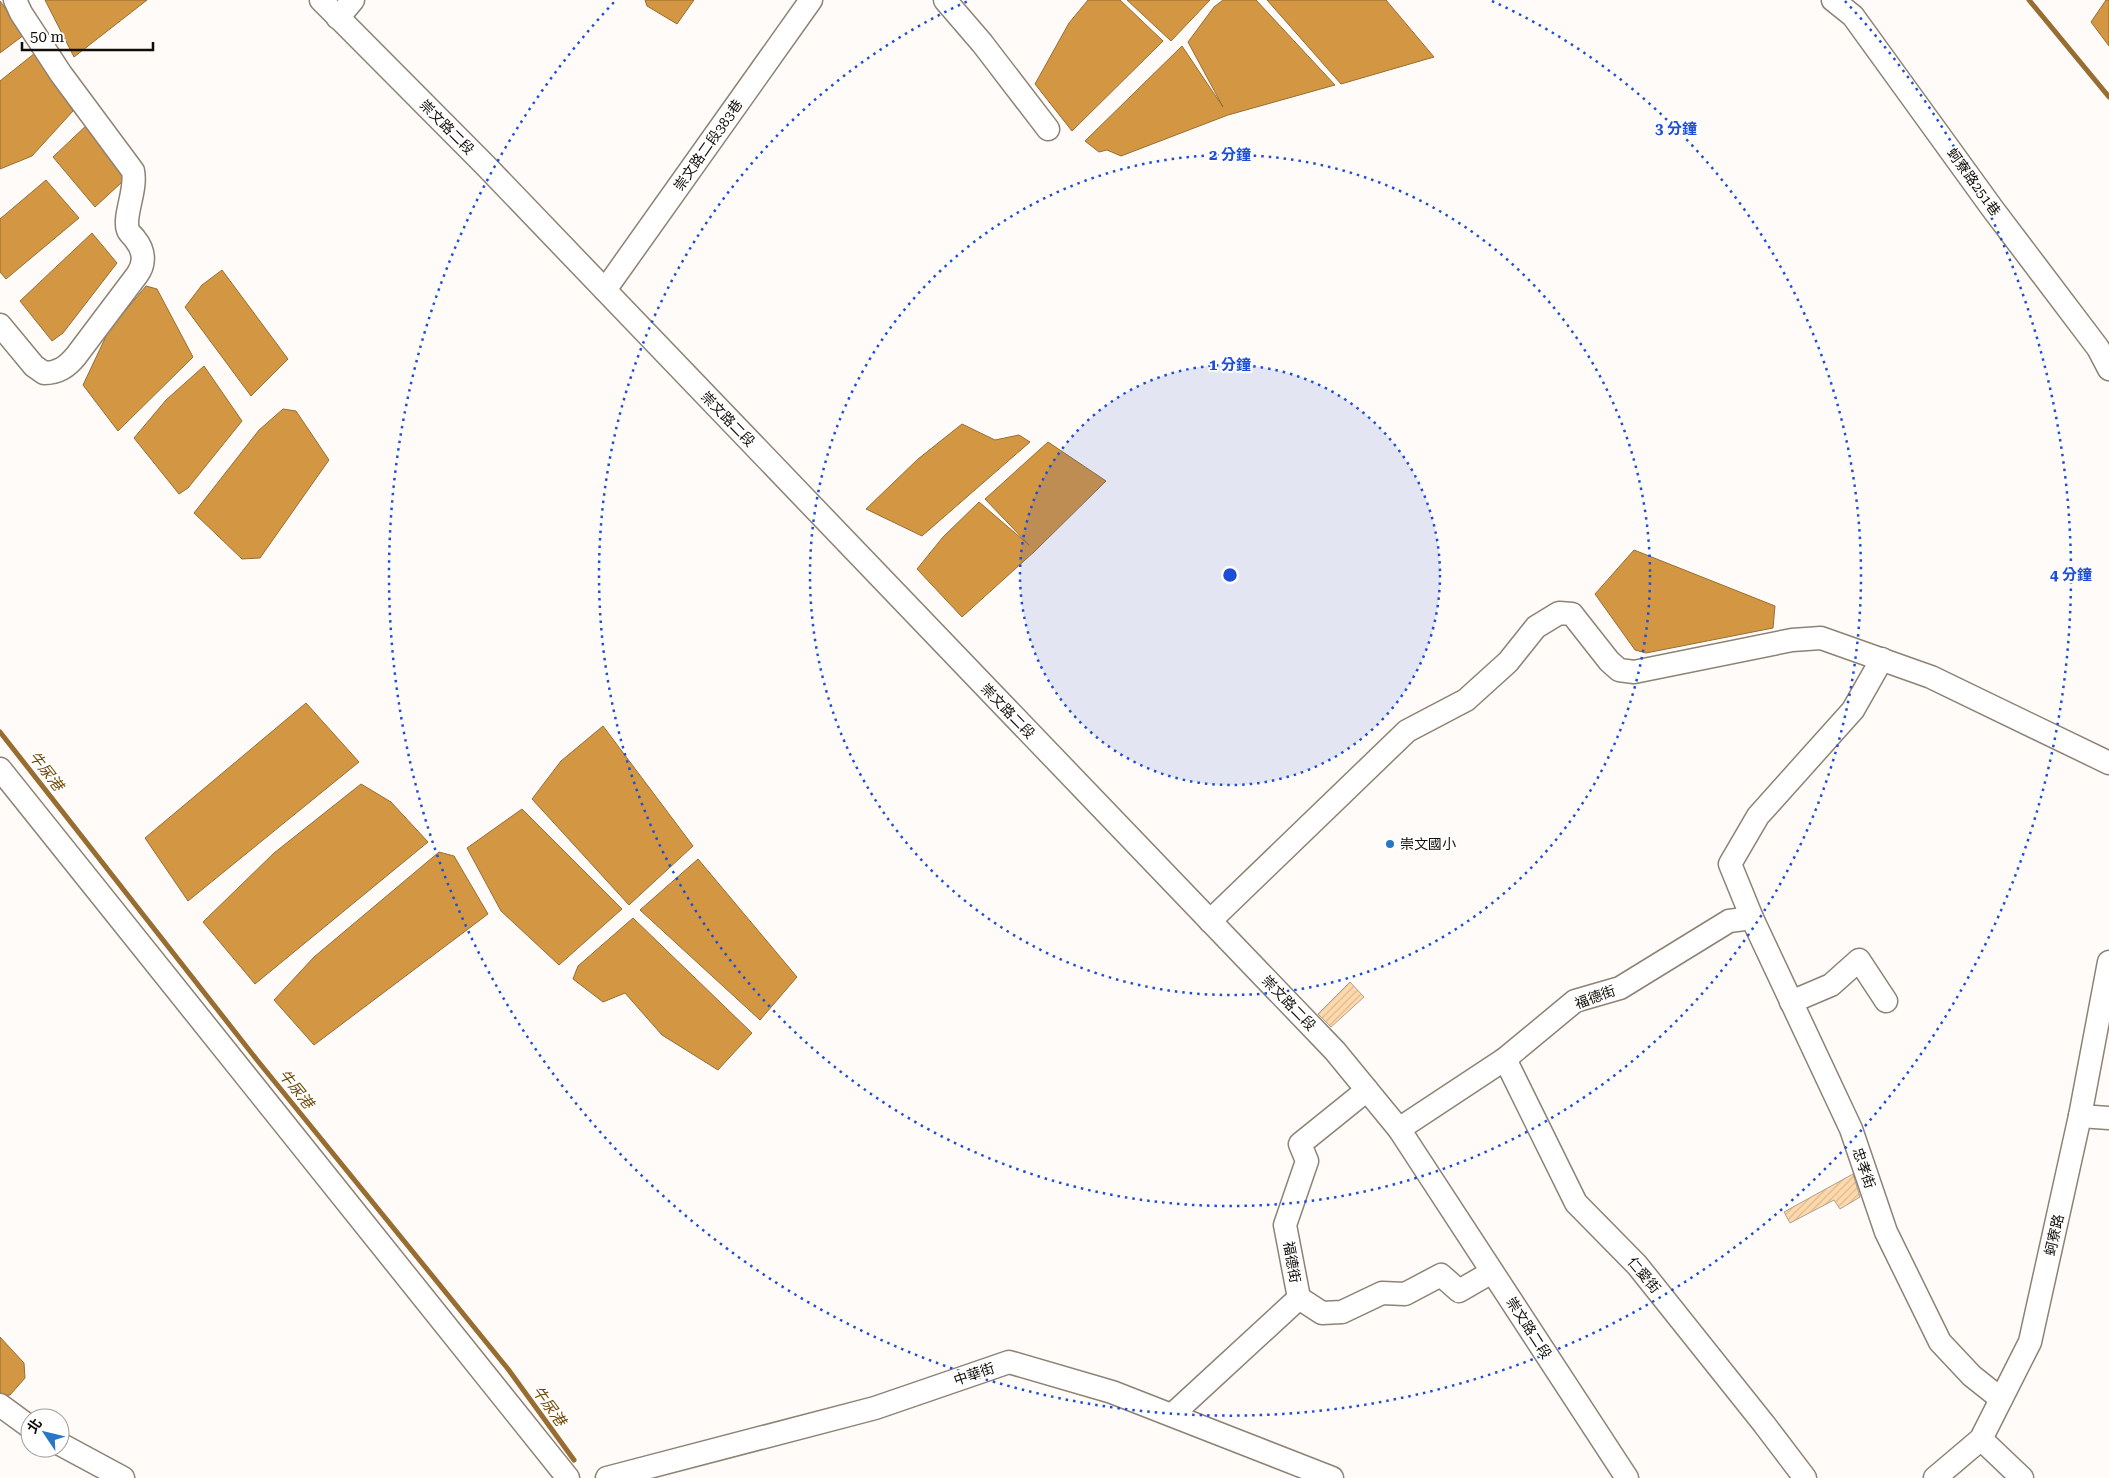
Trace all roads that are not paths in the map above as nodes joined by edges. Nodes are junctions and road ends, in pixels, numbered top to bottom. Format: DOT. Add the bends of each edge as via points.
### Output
graph roads {
  1 [pos="15,0"];
  2 [pos="320,0"];
  3 [pos="353,0"];
  4 [pos="811,0"];
  5 [pos="1833,0"];
  6 [pos="956,4"];
  7 [pos="338,18"];
  8 [pos="1048,129"];
  9 [pos="605,290"];
  10 [pos="0,325"];
  11 [pos="2109,368"];
  12 [pos="1882,659"];
  13 [pos="2109,763"];
  14 [pos="0,769"];
  15 [pos="1752,918"];
  16 [pos="1210,921"];
  17 [pos="2109,962"];
  18 [pos="1886,1001"];
  19 [pos="1791,1002"];
  20 [pos="1505,1060"];
  21 [pos="1367,1090"];
  22 [pos="2080,1116"];
  23 [pos="2109,1118"];
  24 [pos="1399,1129"];
  25 [pos="1492,1272"];
  26 [pos="1299,1298"];
  27 [pos="2001,1399"];
  28 [pos="0,1405"];
  29 [pos="1172,1415"];
  30 [pos="20,1420"];
  31 [pos="1981,1439"];
  32 [pos="70,1449"];
  33 [pos="124,1478"];
  34 [pos="568,1478"];
  35 [pos="607,1478"];
  36 [pos="1332,1478"];
  37 [pos="1626,1478"];
  38 [pos="1805,1478"];
  39 [pos="1935,1478"];
  40 [pos="2022,1478"];
  1 -- 10 [label="street" via="60,74 133,171 135,180 128,230 143,253 143,264 76,356 59,371 44,373 34,366"];
  2 -- 7 [label="street, 崇文路二段"];
  3 -- 7 [label="street"];
  4 -- 9 [label="street, 崇文路二段383巷"];
  5 -- 11 [label="street, 蚵寮路251巷" via="1853,16 2098,348"];
  6 -- 8 [label="street"];
  7 -- 9 [label="street, 崇文路二段"];
  9 -- 16 [label="street, 崇文路二段"];
  12 -- 13 [label="street" via="1931,677"];
  12 -- 15 [label="street, 忠孝街" via="1853,710 1758,816 1730,864"];
  12 -- 16 [label="street" via="1821,638 1792,640 1634,672 1619,670 1572,614 1559,613 1536,627 1508,662 1466,700 1407,731"];
  14 -- 34 [label="street"];
  15 -- 19 [label="street, 忠孝街"];
  15 -- 20 [label="street, 福德街" via="1729,921 1620,988 1575,1002"];
  16 -- 21 [label="street, 崇文路二段" via="1335,1051"];
  17 -- 22 [label="street, 蚵寮路"];
  18 -- 19 [label="street" via="1859,960 1831,985"];
  19 -- 27 [label="street, 忠孝街" via="1851,1129 1886,1232 1940,1342 1972,1376"];
  20 -- 24 [label="street, 福德街"];
  20 -- 38 [label="street, 仁愛街" via="1576,1203 1637,1266"];
  21 -- 24 [label="street, 崇文路二段"];
  21 -- 26 [label="street, 福德街" via="1300,1144 1307,1161 1285,1225"];
  22 -- 23 [label="street"];
  22 -- 27 [label="street, 蚵寮路" via="2030,1342"];
  24 -- 25 [label="street, 崇文路二段"];
  25 -- 26 [label="street" via="1459,1291 1441,1275 1405,1294 1382,1292 1342,1312 1322,1313"];
  25 -- 37 [label="street, 崇文路二段"];
  26 -- 29 [label="street, 福德街"];
  27 -- 31 [label="street, 蚵寮路"];
  28 -- 30 [label="street"];
  29 -- 35 [label="street, 中華街" via="1112,1392 1009,1362 875,1408"];
  29 -- 36 [label="street, 中華街"];
  31 -- 39 [label="street, 蚵寮路"];
  31 -- 40 [label="street"];
  32 -- 33 [label="street"];
}
